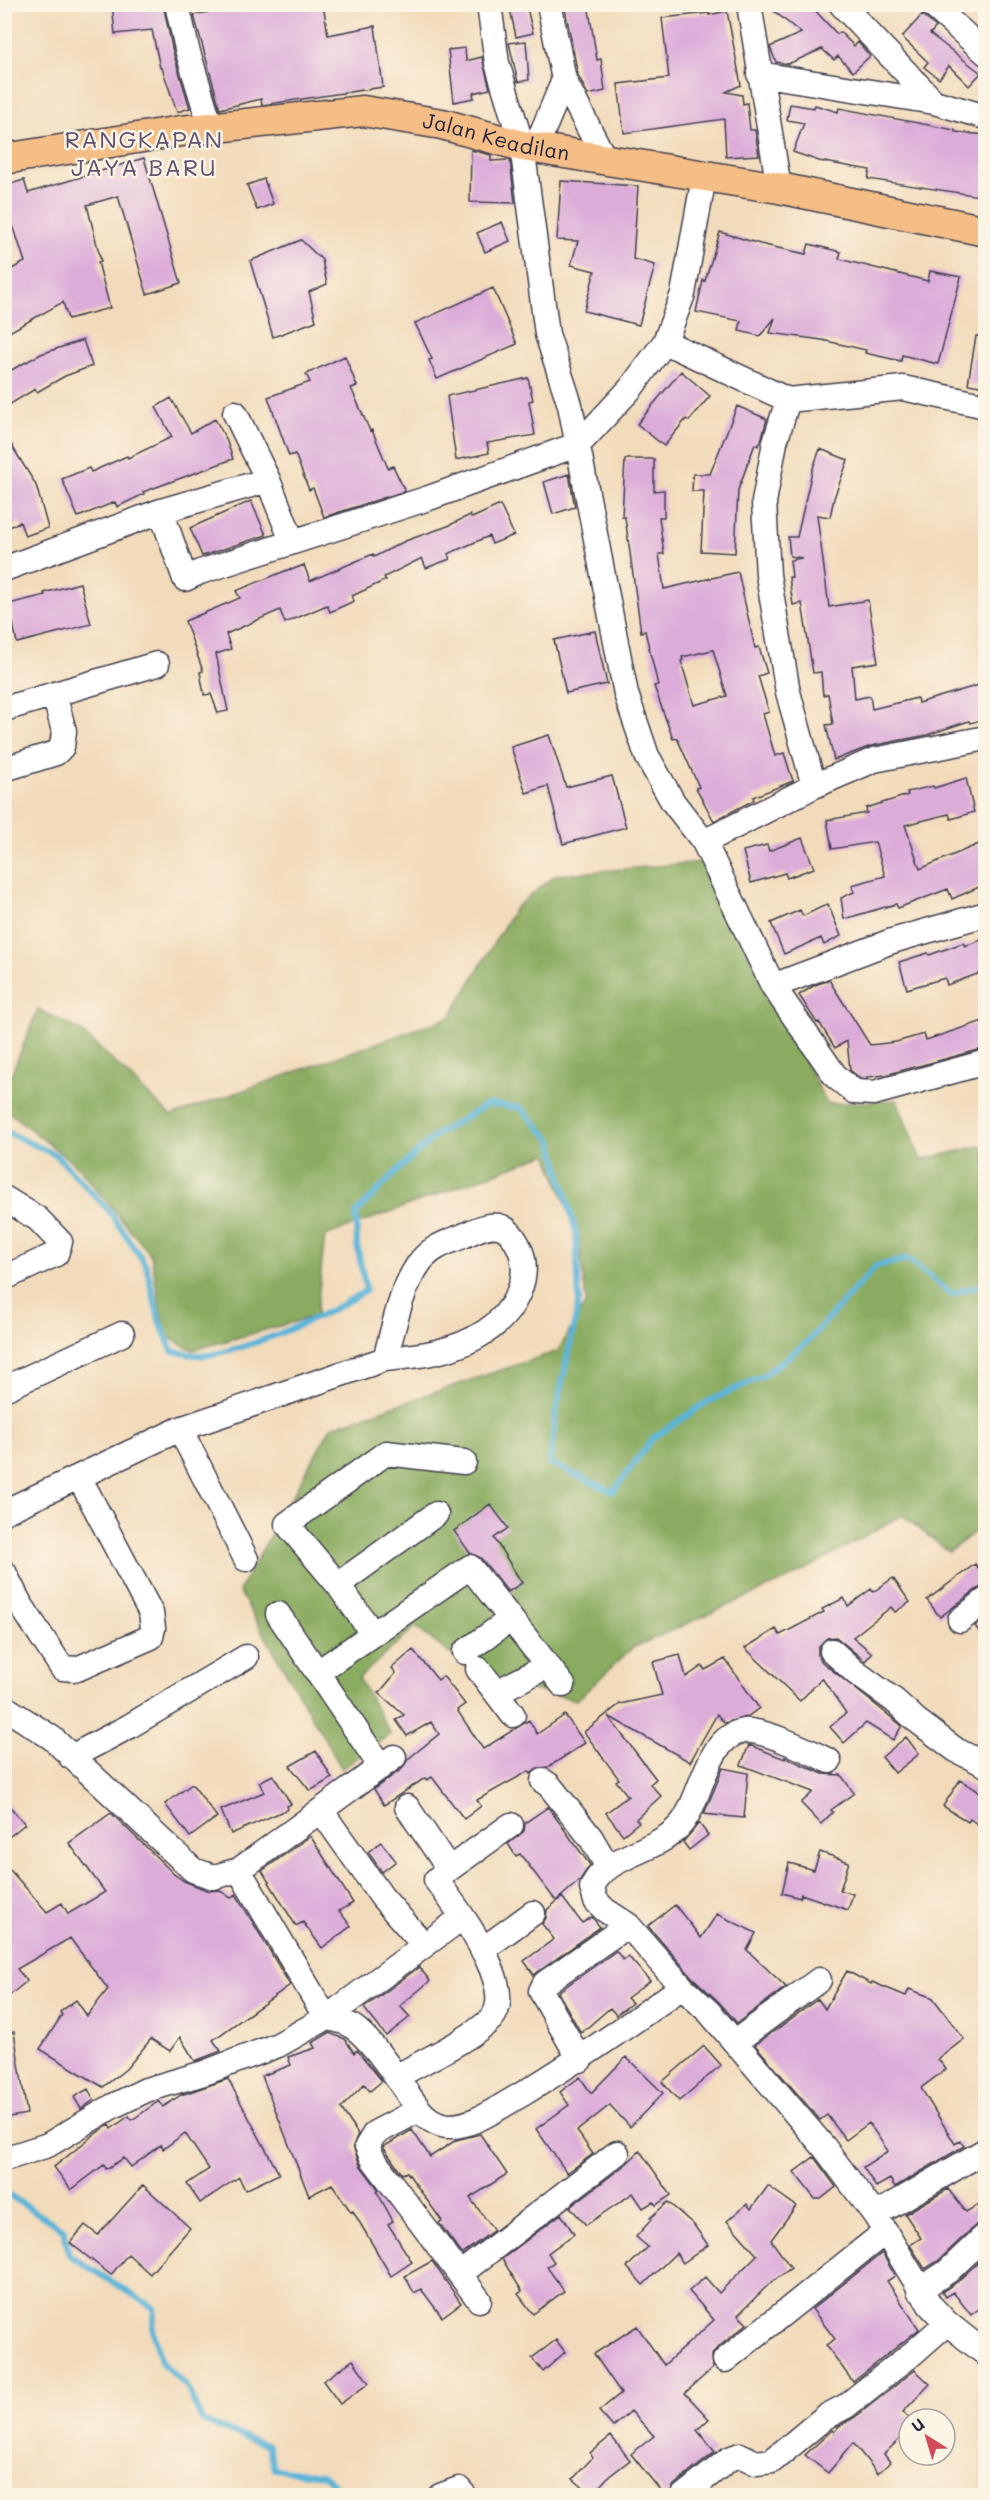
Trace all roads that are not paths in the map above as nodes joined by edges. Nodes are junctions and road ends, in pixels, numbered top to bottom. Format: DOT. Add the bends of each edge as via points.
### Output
graph roads {
  1 [pos="177,4"];
  2 [pos="489,4"];
  3 [pos="549,4"];
  4 [pos="748,4"];
  5 [pos="841,4"];
  6 [pos="931,4"];
  7 [pos="986,53"];
  8 [pos="759,74"];
  9 [pos="564,81"];
  10 [pos="934,102"];
  11 [pos="986,117"];
  12 [pos="211,128"];
  13 [pos="529,147"];
  14 [pos="604,158"];
  15 [pos="4,159"];
  16 [pos="704,177"];
  17 [pos="779,188"];
  18 [pos="986,231"];
  19 [pos="665,342"];
  20 [pos="788,400"];
  21 [pos="986,406"];
  22 [pos="235,413"];
  23 [pos="579,444"];
  24 [pos="268,480"];
  25 [pos="162,511"];
  26 [pos="292,541"];
  27 [pos="4,569"];
  28 [pos="157,664"];
  29 [pos="54,694"];
  30 [pos="4,709"];
  31 [pos="986,738"];
  32 [pos="4,768"];
  33 [pos="814,786"];
  34 [pos="704,842"];
  35 [pos="986,914"];
  36 [pos="773,986"];
  37 [pos="986,1062"];
  38 [pos="4,1198"];
  39 [pos="4,1278"];
  40 [pos="122,1334"];
  41 [pos="385,1359"];
  42 [pos="4,1389"];
  43 [pos="180,1429"];
  44 [pos="464,1462"];
  45 [pos="79,1477"];
  46 [pos="4,1512"];
  47 [pos="436,1514"];
  48 [pos="246,1559"];
  49 [pos="4,1572"];
  50 [pos="339,1587"];
  51 [pos="12,1598"];
  52 [pos="986,1600"];
  53 [pos="278,1614"];
  54 [pos="511,1620"];
  55 [pos="960,1620"];
  56 [pos="373,1634"];
  57 [pos="832,1651"];
  58 [pos="465,1652"];
  59 [pos="246,1657"];
  60 [pos="548,1666"];
  61 [pos="318,1672"];
  62 [pos="563,1684"];
  63 [pos="513,1715"];
  64 [pos="10,1719"];
  65 [pos="71,1757"];
  66 [pos="829,1761"];
  67 [pos="986,1765"];
  68 [pos="543,1780"];
  69 [pos="407,1807"];
  70 [pos="322,1812"];
  71 [pos="511,1825"];
  72 [pos="608,1867"];
  73 [pos="448,1869"];
  74 [pos="239,1870"];
  75 [pos="533,1913"];
  76 [pos="452,1925"];
  77 [pos="628,1925"];
  78 [pos="424,1945"];
  79 [pos="482,1950"];
  80 [pos="819,1980"];
  81 [pos="682,1987"];
  82 [pos="326,2018"];
  83 [pos="735,2042"];
  84 [pos="580,2060"];
  85 [pos="396,2077"];
  86 [pos="419,2110"];
  87 [pos="986,2150"];
  88 [pos="617,2153"];
  89 [pos="4,2159"];
  90 [pos="880,2224"];
  91 [pos="986,2235"];
  92 [pos="460,2274"];
  93 [pos="920,2290"];
  94 [pos="479,2300"];
  95 [pos="946,2323"];
  96 [pos="986,2355"];
  97 [pos="725,2360"];
  98 [pos="440,2496"];
  99 [pos="465,2496"];
  100 [pos="683,2496"];
  1 -- 12 [label="street"];
  2 -- 13 [label="street" via="497,63"];
  3 -- 9 [label="street"];
  4 -- 8 [label="street"];
  5 -- 10 [label="street"];
  6 -- 7 [label="street"];
  8 -- 10 [label="street"];
  8 -- 17 [label="street"];
  9 -- 13 [label="street"];
  9 -- 14 [label="street"];
  10 -- 11 [label="street"];
  12 -- 13 [label="main road, Jalan Keadilan" via="363,111 442,124"];
  12 -- 15 [label="main road, Jalan Keadilan"];
  13 -- 14 [label="main road, Jalan Keadilan"];
  13 -- 23 [label="street" via="547,334"];
  14 -- 16 [label="main road, Jalan Keadilan"];
  16 -- 17 [label="main road, Jalan Keadilan"];
  16 -- 19 [label="street" via="683,294"];
  17 -- 18 [label="main road, Jalan Keadilan"];
  19 -- 20 [label="street"];
  19 -- 23 [label="street" via="631,387"];
  20 -- 21 [label="street" via="903,388"];
  20 -- 33 [label="street" via="764,502 768,575 788,692"];
  22 -- 24 [label="street"];
  23 -- 26 [label="street" via="429,498"];
  23 -- 34 [label="street" via="626,694 647,756 673,802"];
  24 -- 25 [label="street"];
  24 -- 26 [label="street"];
  25 -- 26 [label="street" via="185,579"];
  25 -- 27 [label="street"];
  28 -- 29 [label="street"];
  29 -- 30 [label="street"];
  29 -- 32 [label="street" via="64,731 62,747 56,753"];
  31 -- 33 [label="street" via="874,760"];
  33 -- 34 [label="street"];
  34 -- 36 [label="street"];
  35 -- 36 [label="street" via="892,941"];
  36 -- 37 [label="street" via="836,1077 855,1092 874,1093"];
  38 -- 39 [label="street" via="38,1219 60,1242 56,1254"];
  40 -- 42 [label="street"];
  41 -- 41 [label="street" via="406,1287 418,1264 435,1247 486,1226 501,1226 511,1233 524,1261 524,1280 500,1321 484,1333 439,1353"];
  41 -- 43 [label="street"];
  43 -- 45 [label="street"];
  43 -- 48 [label="street"];
  44 -- 50 [label="street" via="386,1453 287,1524"];
  45 -- 46 [label="street"];
  45 -- 51 [label="street" via="151,1613 151,1637 77,1669 62,1668"];
  47 -- 50 [label="street"];
  49 -- 51 [label="street"];
  50 -- 56 [label="street"];
  52 -- 55 [label="street"];
  53 -- 61 [label="street"];
  54 -- 56 [label="street" via="470,1568"];
  54 -- 58 [label="street"];
  54 -- 60 [label="street"];
  56 -- 61 [label="street"];
  57 -- 67 [label="street" via="956,1750"];
  59 -- 65 [label="street"];
  60 -- 62 [label="street"];
  60 -- 63 [label="street" via="497,1692 478,1669"];
  61 -- 70 [label="street" via="388,1762"];
  64 -- 65 [label="street" via="52,1738"];
  65 -- 74 [label="street" via="193,1870 214,1877"];
  66 -- 72 [label="street" via="790,1742 745,1730 734,1734 714,1756 682,1824 656,1845"];
  68 -- 72 [label="street" via="591,1838"];
  69 -- 73 [label="street"];
  70 -- 74 [label="street"];
  70 -- 78 [label="street" via="382,1897"];
  71 -- 73 [label="street"];
  72 -- 77 [label="street" via="592,1888 604,1910"];
  73 -- 79 [label="street" via="436,1880"];
  74 -- 82 [label="street"];
  75 -- 79 [label="street"];
  76 -- 78 [label="street"];
  77 -- 81 [label="street"];
  77 -- 84 [label="street" via="545,1983 541,1991"];
  78 -- 82 [label="street"];
  79 -- 85 [label="street" via="493,1969 499,1995 493,2017"];
  80 -- 83 [label="street"];
  81 -- 83 [label="street"];
  81 -- 84 [label="street"];
  82 -- 85 [label="street" via="346,2022"];
  82 -- 89 [label="street" via="278,2045 146,2090 48,2145"];
  83 -- 90 [label="street" via="824,2147"];
  84 -- 86 [label="street" via="468,2122 448,2126 432,2121"];
  85 -- 86 [label="street"];
  86 -- 92 [label="street" via="375,2133 367,2146"];
  87 -- 90 [label="street"];
  88 -- 92 [label="street"];
  90 -- 93 [label="street"];
  90 -- 97 [label="street"];
  91 -- 93 [label="street" via="947,2272"];
  92 -- 94 [label="street"];
  93 -- 95 [label="street"];
  95 -- 96 [label="street"];
  95 -- 100 [label="street" via="772,2461 756,2463 740,2456 729,2459"];
  98 -- 99 [label="street" via="459,2488"];
}
